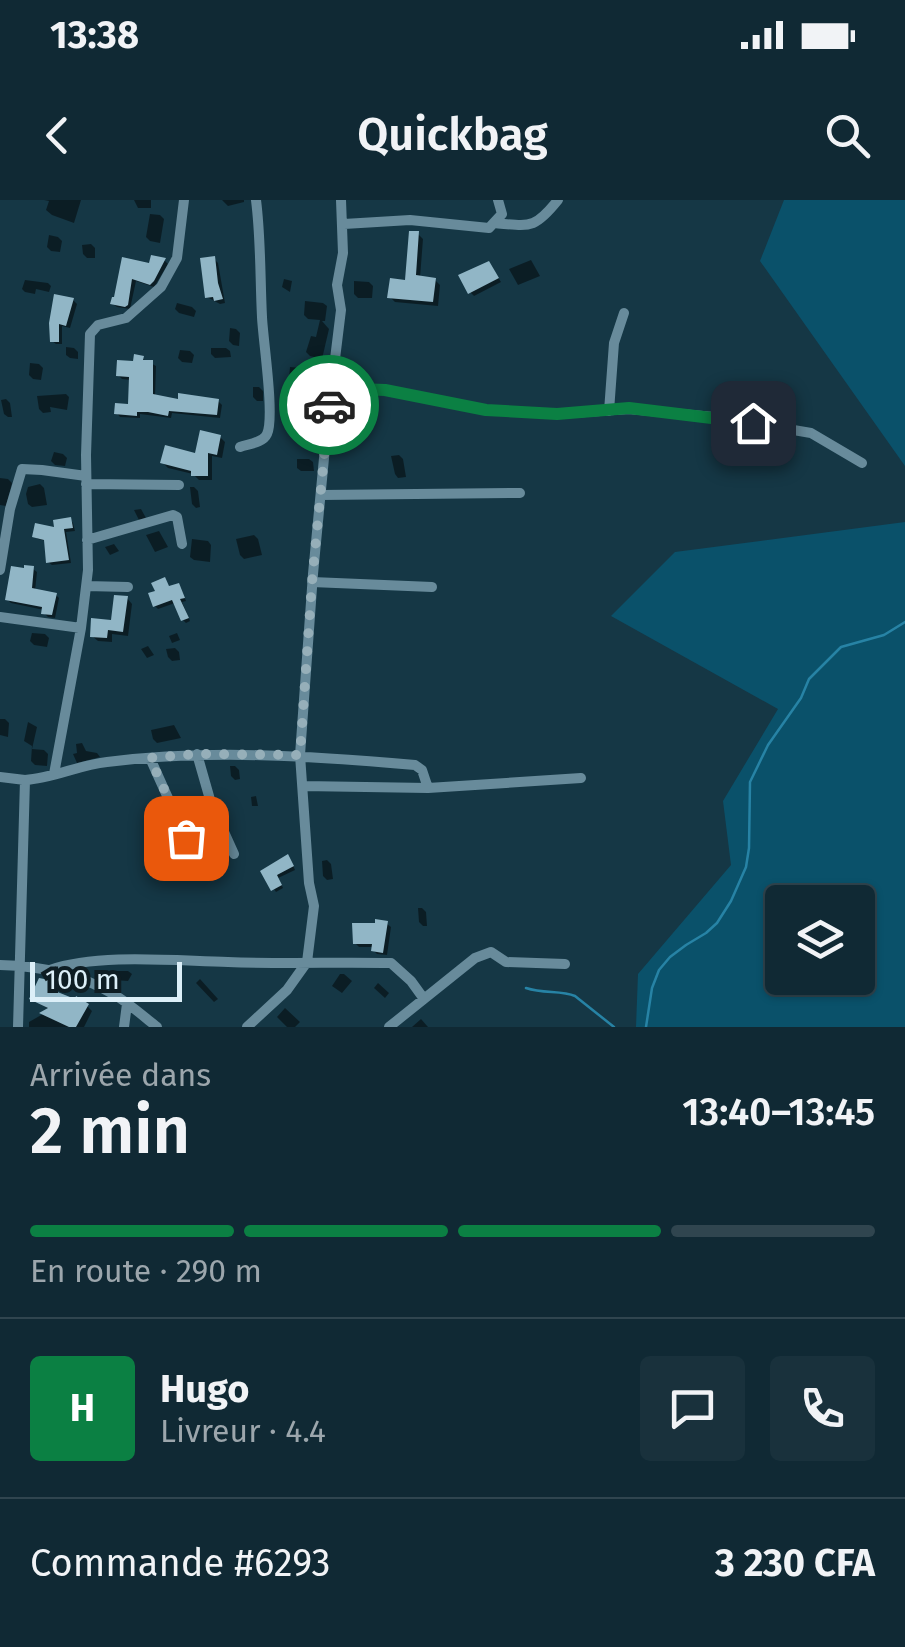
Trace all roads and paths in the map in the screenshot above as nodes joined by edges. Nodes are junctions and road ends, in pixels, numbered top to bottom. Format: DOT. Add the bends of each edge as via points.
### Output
graph roads {
  1 [pos="184,200"];
  2 [pos="256,200"];
  3 [pos="342,200"];
  4 [pos="498,200"];
  5 [pos="558,200"];
  6 [pos="494,223"];
  7 [pos="344,224"];
  8 [pos="624,313"];
  9 [pos="332,388"];
  10 [pos="610,411"];
  11 [pos="240,447"];
  12 [pos="862,462"];
  13 [pos="86,480"];
  14 [pos="180,485"];
  15 [pos="520,493"];
  16 [pos="320,495"];
  17 [pos="87,540"];
  18 [pos="182,544"];
  19 [pos="0,570"];
  20 [pos="312,582"];
  21 [pos="86,586"];
  22 [pos="432,587"];
  23 [pos="128,588"];
  24 [pos="0,616"];
  25 [pos="81,628"];
  26 [pos="197,754"];
  27 [pos="300,755"];
  28 [pos="150,758"];
  29 [pos="54,774"];
  30 [pos="0,778"];
  31 [pos="581,778"];
  32 [pos="25,780"];
  33 [pos="303,786"];
  34 [pos="428,788"];
  35 [pos="186,838"];
  36 [pos="234,854"];
  37 [pos="307,962"];
  38 [pos="565,964"];
  39 [pos="0,965"];
  40 [pos="20,966"];
  41 [pos="50,970"];
  42 [pos="424,999"];
  43 [pos="127,1004"];
  44 [pos="18,1027"];
  45 [pos="124,1027"];
  46 [pos="157,1027"];
  47 [pos="247,1027"];
  48 [pos="389,1027"];
  1 -- 13 [label="street" via="177,258 161,287 126,318 90,334"];
  2 -- 11 [label="street" via="268,432"];
  3 -- 7 [label="street"];
  4 -- 6 [label="street" via="502,214"];
  5 -- 6 [label="street" via="530,226"];
  6 -- 7 [label="street"];
  7 -- 9 [label="street"];
  8 -- 10 [label="street" via="614,343"];
  9 -- 10 [label="street" via="385,390 486,410"];
  9 -- 16 [label="street"];
  10 -- 12 [label="street" via="724,418 811,433"];
  13 -- 14 [label="street"];
  13 -- 17 [label="street"];
  13 -- 19 [label="street" via="22,469"];
  15 -- 16 [label="street"];
  16 -- 20 [label="street"];
  17 -- 18 [label="street" via="173,515"];
  17 -- 21 [label="street"];
  20 -- 22 [label="street"];
  20 -- 27 [label="street"];
  21 -- 23 [label="street"];
  21 -- 25 [label="street"];
  24 -- 25 [label="street"];
  25 -- 29 [label="street"];
  26 -- 27 [label="street"];
  26 -- 28 [label="street"];
  26 -- 36 [label="street"];
  27 -- 33 [label="street"];
  27 -- 34 [label="street" via="415,764"];
  28 -- 29 [label="street"];
  28 -- 35 [label="street"];
  29 -- 32 [label="street"];
  30 -- 32 [label="street"];
  31 -- 34 [label="street"];
  32 -- 40 [label="street"];
  33 -- 34 [label="street"];
  33 -- 37 [label="street" via="314,906"];
  37 -- 41 [label="street" via="79,962"];
  37 -- 42 [label="street" via="391,963"];
  37 -- 47 [label="street"];
  38 -- 42 [label="street" via="506,962 487,952"];
  39 -- 40 [label="street"];
  40 -- 41 [label="street"];
  40 -- 44 [label="street"];
  41 -- 43 [label="street"];
  42 -- 48 [label="street"];
  43 -- 45 [label="street"];
  43 -- 46 [label="street"];
}
